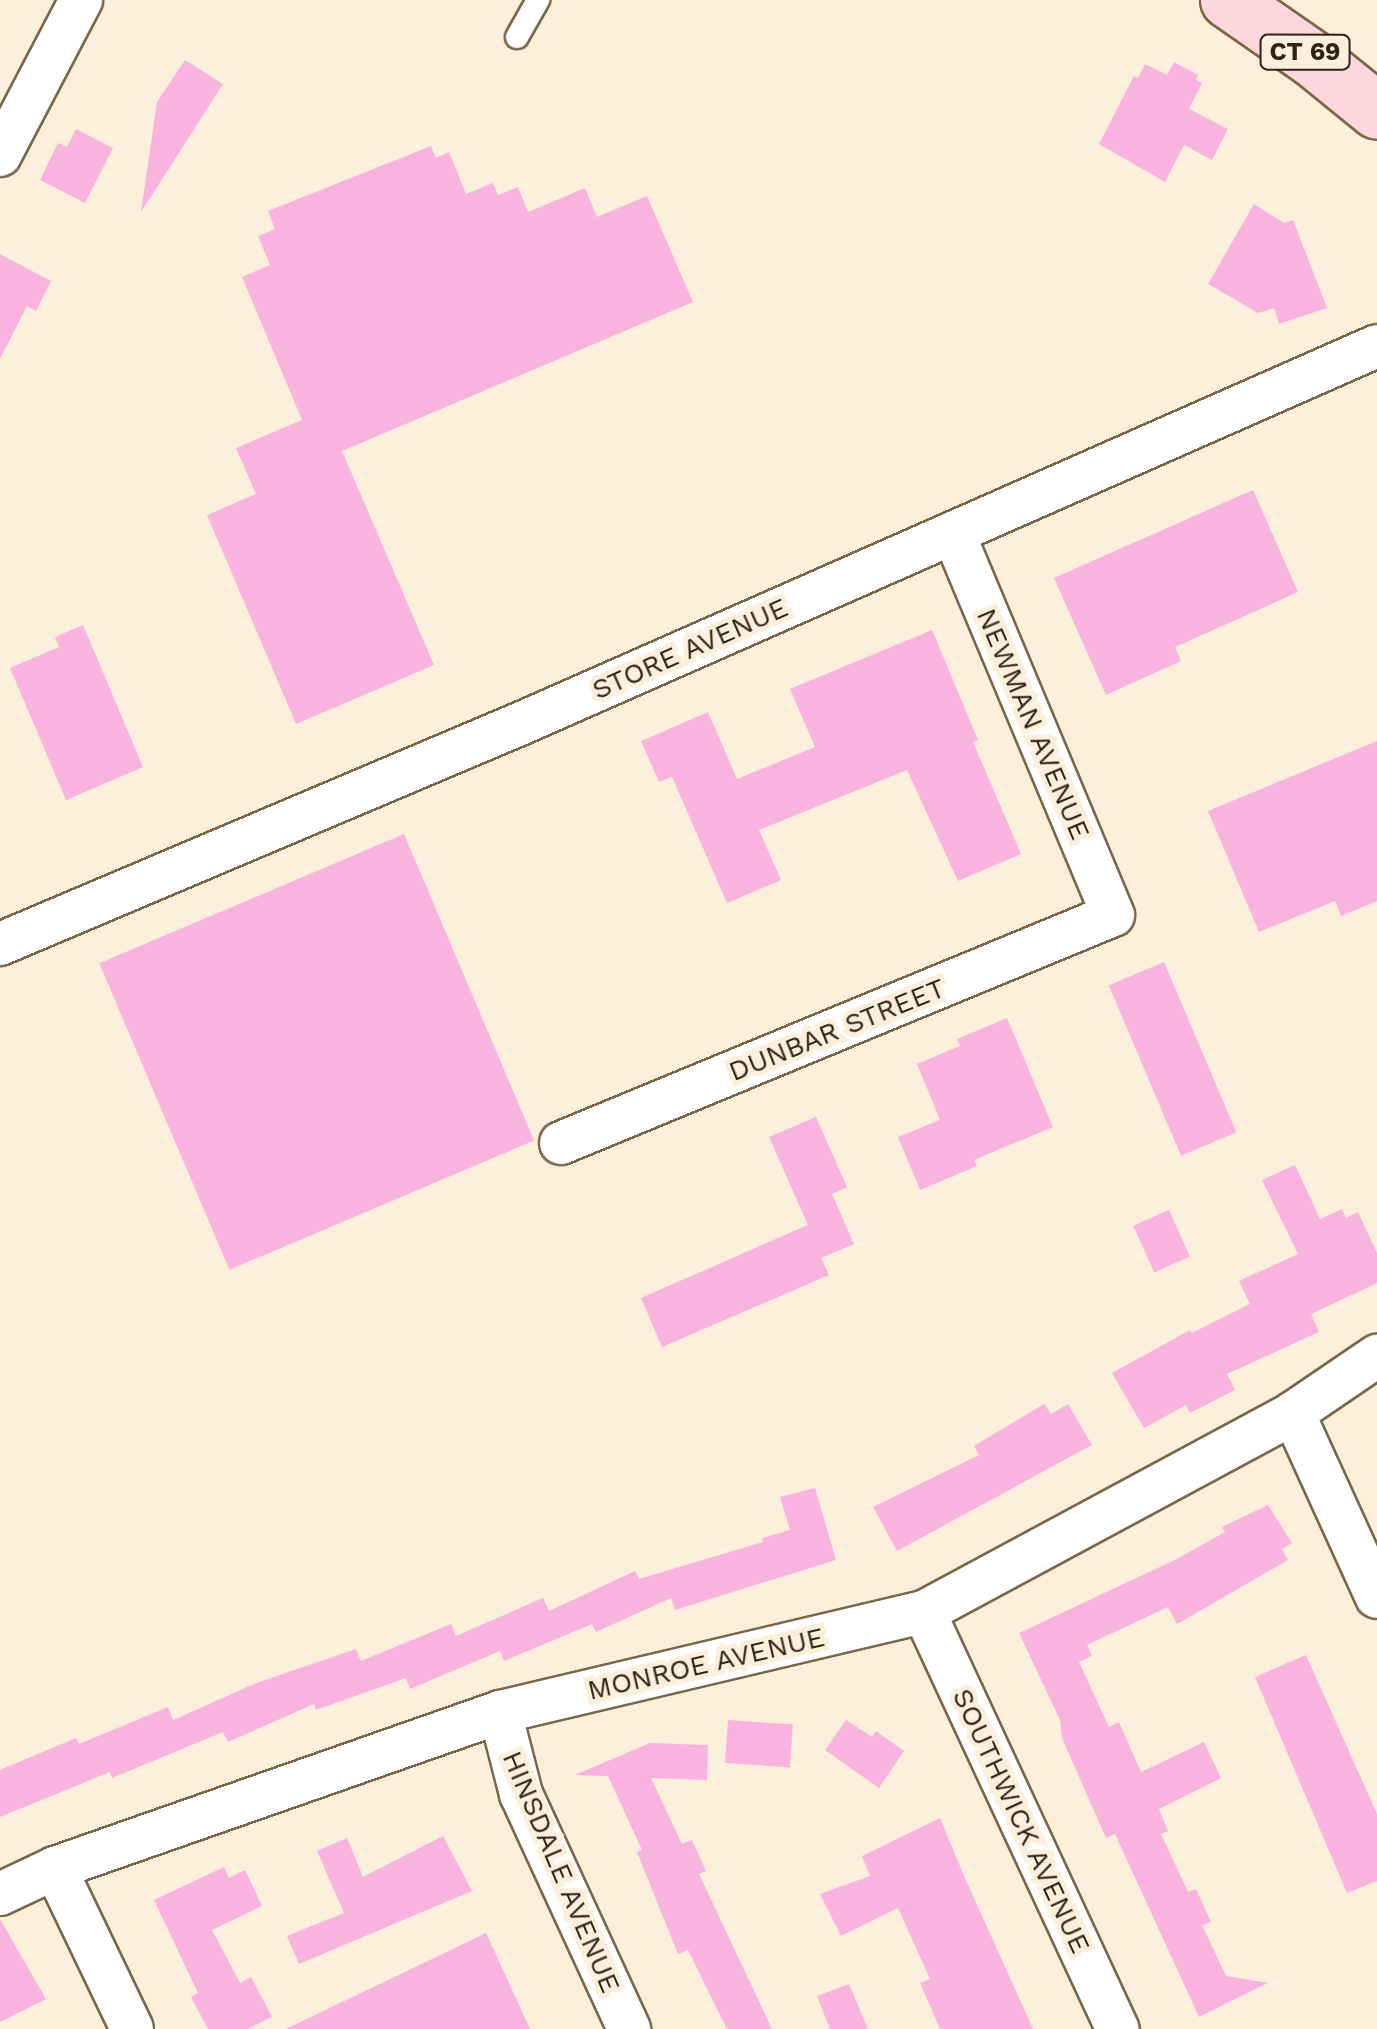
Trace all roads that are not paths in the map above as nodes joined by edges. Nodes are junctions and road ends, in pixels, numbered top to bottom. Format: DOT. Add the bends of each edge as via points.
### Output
graph roads {
  1 [pos="538,0"];
  2 [pos="1228,0"];
  3 [pos="70,3"];
  4 [pos="517,37"];
  5 [pos="1377,111"];
  6 [pos="0,155"];
  7 [pos="1377,346"];
  8 [pos="953,533"];
  9 [pos="1113,915"];
  10 [pos="0,944"];
  11 [pos="561,1143"];
  12 [pos="1377,1356"];
  13 [pos="1293,1413"];
  14 [pos="1377,1597"];
  15 [pos="924,1612"];
  16 [pos="500,1712"];
  17 [pos="55,1868"];
  18 [pos="0,1894"];
  19 [pos="132,2029"];
  20 [pos="629,2029"];
  21 [pos="1118,2029"];
  1 -- 4 [label="lane"];
  2 -- 5 [label="main road, CT 69"];
  3 -- 6 [label="street"];
  7 -- 8 [label="street, STORE AVENUE"];
  8 -- 9 [label="street, NEWMAN AVENUE"];
  8 -- 10 [label="street, STORE AVENUE"];
  9 -- 11 [label="street, DUNBAR STREET"];
  12 -- 13 [label="street, MONROE AVENUE"];
  13 -- 14 [label="street"];
  13 -- 15 [label="street, MONROE AVENUE"];
  15 -- 16 [label="street, MONROE AVENUE"];
  15 -- 21 [label="street, SOUTHWICK AVENUE"];
  16 -- 17 [label="street, MONROE AVENUE"];
  16 -- 20 [label="street, HINSDALE AVENUE" via="517,1784"];
  17 -- 18 [label="street, MONROE AVENUE"];
  17 -- 19 [label="street"];
}
